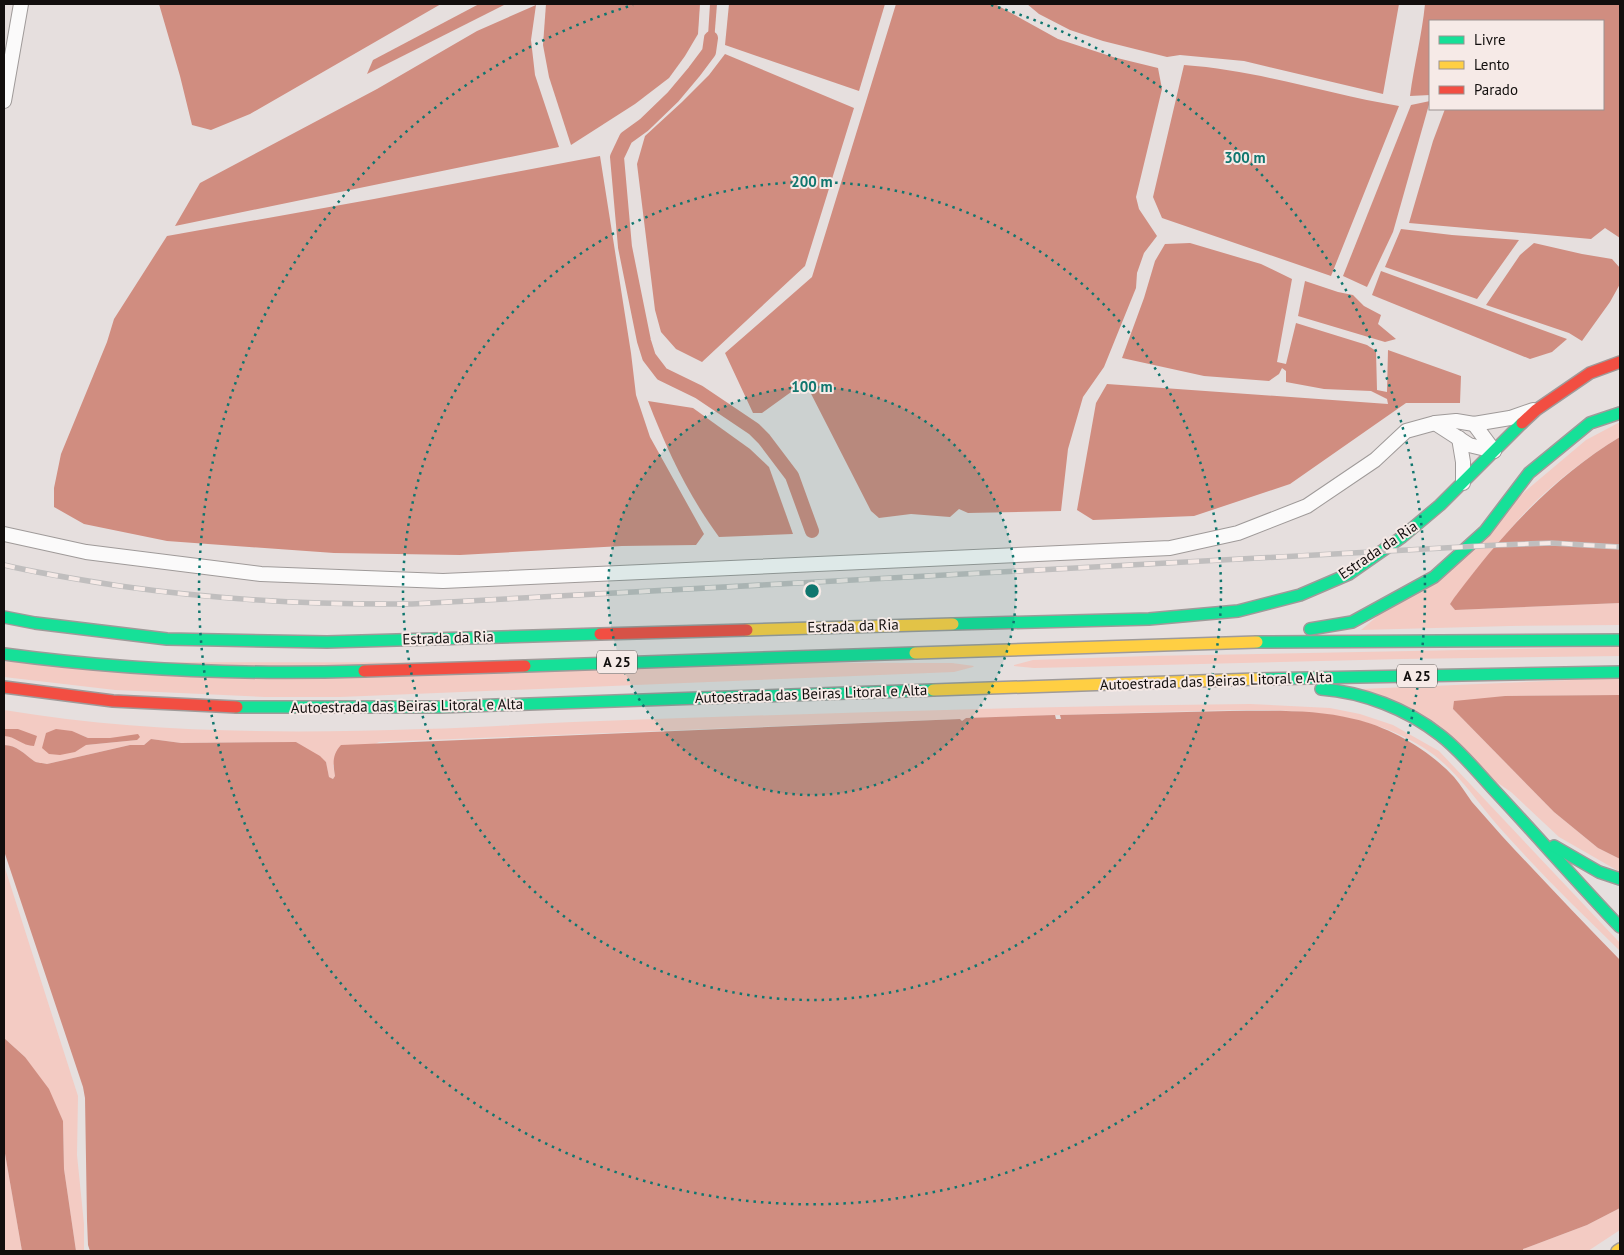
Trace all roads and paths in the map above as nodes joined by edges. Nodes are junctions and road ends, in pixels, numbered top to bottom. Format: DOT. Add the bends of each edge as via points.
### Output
graph roads {
  1 [pos="21,4"];
  2 [pos="4,101"];
  3 [pos="1620,362"];
  4 [pos="1536,410"];
  5 [pos="1620,413"];
  6 [pos="1435,423"];
  7 [pos="1474,424"];
  8 [pos="1459,438"];
  9 [pos="1494,452"];
  10 [pos="1463,483"];
  11 [pos="4,534"];
  12 [pos="4,617"];
  13 [pos="1620,640"];
  14 [pos="1231,642"];
  15 [pos="4,654"];
  16 [pos="1620,672"];
  17 [pos="1214,680"];
  18 [pos="4,687"];
  19 [pos="1539,838"];
  20 [pos="1620,879"];
  21 [pos="1620,927"];
  1 -- 2 [label="street"];
  3 -- 4 [label="main road, Estrada da Ria" via="1590,373"];
  4 -- 7 [label="street"];
  4 -- 9 [label="main road, Estrada da Ria"];
  5 -- 14 [label="main road" via="1590,424 1529,473 1485,531 1434,577 1352,622"];
  6 -- 7 [label="street" via="1456,421"];
  6 -- 8 [label="street"];
  6 -- 11 [label="street" via="1406,431 1374,460 1307,506 1238,533 1170,548 443,580 261,574 86,552"];
  7 -- 9 [label="street"];
  8 -- 9 [label="street" via="1469,445"];
  8 -- 10 [label="street"];
  9 -- 10 [label="main road, Estrada da Ria"];
  10 -- 12 [label="main road, Estrada da Ria" via="1402,537 1349,574 1300,595 1238,611 1149,619 327,642 167,639"];
  13 -- 14 [label="main road, A 25"];
  14 -- 15 [label="main road, A 25" via="311,673 189,671 58,662"];
  16 -- 17 [label="main road, Autoestrada das Beiras Litoral e Alta / A 25"];
  17 -- 18 [label="main road, Autoestrada das Beiras Litoral e Alta / A 25" via="317,709 192,707 58,696"];
  17 -- 19 [label="main road" via="1337,690 1391,705 1440,735"];
  19 -- 20 [label="main road" via="1599,872"];
  19 -- 21 [label="main road"];
}
